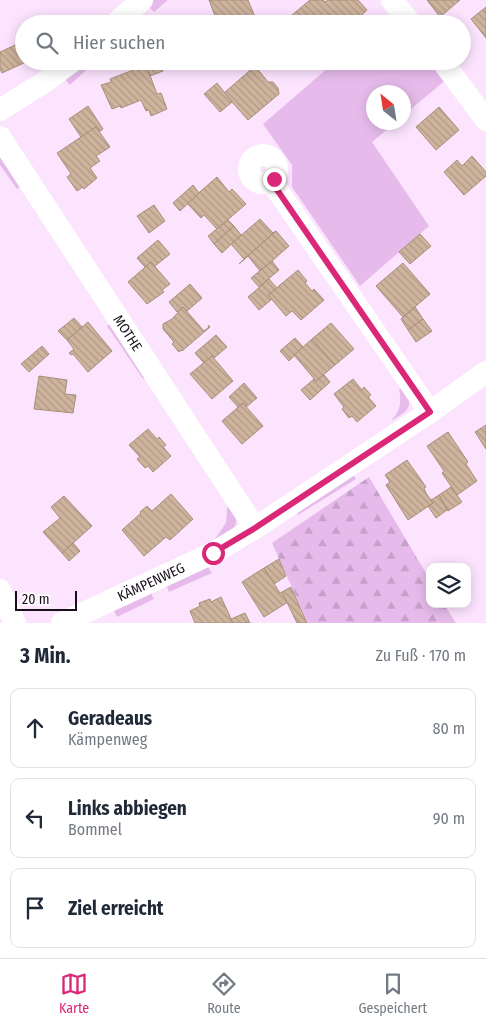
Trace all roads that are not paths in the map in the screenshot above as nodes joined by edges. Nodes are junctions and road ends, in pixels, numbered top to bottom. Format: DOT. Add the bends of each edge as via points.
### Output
graph roads {
  1 [pos="142,0"];
  2 [pos="392,0"];
  3 [pos="125,15"];
  4 [pos="404,15"];
  5 [pos="61,70"];
  6 [pos="449,70"];
  7 [pos="0,110"];
  8 [pos="486,120"];
  9 [pos="0,137"];
  10 [pos="271,181"];
  11 [pos="486,372"];
  12 [pos="430,412"];
  13 [pos="255,528"];
  14 [pos="0,590"];
  15 [pos="15,623"];
  16 [pos="62,623"];
  1 -- 3 [label="street"];
  2 -- 4 [label="street"];
  5 -- 7 [label="street"];
  6 -- 8 [label="street"];
  9 -- 13 [label="street, MOTHE"];
  10 -- 12 [label="street"];
  11 -- 12 [label="street, KÄMPENWEG"];
  12 -- 13 [label="street, KÄMPENWEG"];
  13 -- 16 [label="street, KÄMPENWEG" via="213,553"];
  14 -- 15 [label="street"];
}
